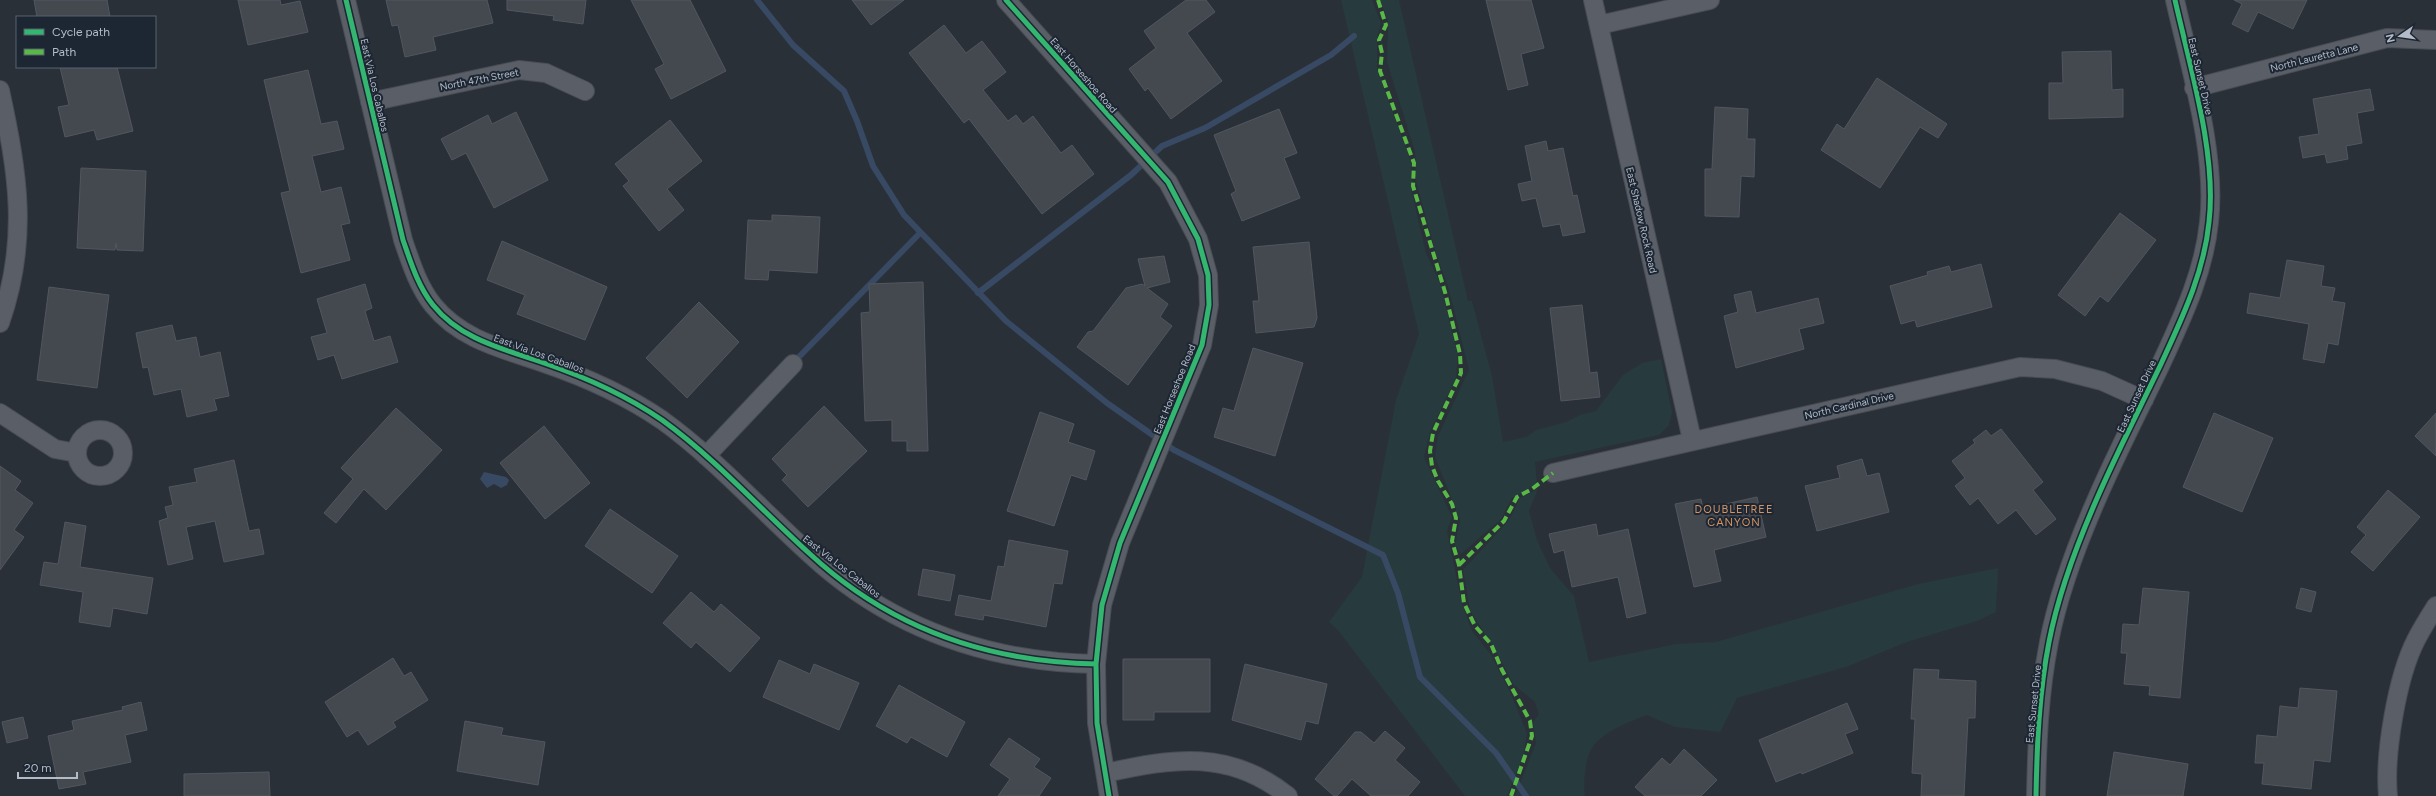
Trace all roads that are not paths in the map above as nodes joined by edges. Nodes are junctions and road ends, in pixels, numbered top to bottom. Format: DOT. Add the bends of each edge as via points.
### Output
graph roads {
  1 [pos="346,0"];
  2 [pos="1006,0"];
  3 [pos="1593,0"];
  4 [pos="1710,0"];
  5 [pos="2175,0"];
  6 [pos="1599,25"];
  7 [pos="2436,40"];
  8 [pos="2194,88"];
  9 [pos="0,90"];
  10 [pos="585,91"];
  11 [pos="370,102"];
  12 [pos="0,322"];
  13 [pos="793,364"];
  14 [pos="2144,400"];
  15 [pos="0,413"];
  16 [pos="1692,440"];
  17 [pos="77,454"];
  18 [pos="706,456"];
  19 [pos="1553,473"];
  20 [pos="2436,606"];
  21 [pos="1096,664"];
  22 [pos="1106,773"];
  23 [pos="1109,796"];
  24 [pos="1288,796"];
  25 [pos="2036,796"];
  26 [pos="2388,796"];
  1 -- 11 [label="street, East Via Los Caballos"];
  2 -- 21 [label="street, East Horseshoe Road" via="1168,182 1198,239 1208,275 1208,305 1202,345 1120,543 1109,576 1102,605"];
  3 -- 6 [label="street, East Shadow Rock Road"];
  4 -- 6 [label="street"];
  5 -- 8 [label="street, East Sunset Drive"];
  6 -- 16 [label="street, East Shadow Rock Road"];
  7 -- 8 [label="street, North Lauretta Lane" via="2387,38"];
  8 -- 14 [label="street, East Sunset Drive" via="2204,130 2210,185 2210,222 2200,271 2187,307"];
  9 -- 12 [label="street" via="16,165 19,206 18,252 7,303"];
  10 -- 11 [label="street, North 47th Street" via="546,73 519,70"];
  11 -- 18 [label="street, East Via Los Caballos" via="403,240 416,278 434,306 467,334 494,348 545,363 619,395 662,420"];
  13 -- 18 [label="street"];
  14 -- 16 [label="street, North Cardinal Drive" via="2102,381 2055,369 2020,367"];
  14 -- 25 [label="street, East Sunset Drive" via="2093,508 2068,573 2049,640 2037,738"];
  15 -- 17 [label="street" via="55,449"];
  16 -- 19 [label="street, North Cardinal Drive"];
  18 -- 21 [label="street, East Via Los Caballos" via="812,556 862,596 901,619 947,639 1017,658 1062,664"];
  20 -- 26 [label="street" via="2415,641 2401,686 2391,731"];
  21 -- 22 [label="street, East Horseshoe Road" via="1097,723"];
  22 -- 23 [label="street, East Horseshoe Road"];
  22 -- 24 [label="street" via="1179,760 1225,764 1251,771"];
}
